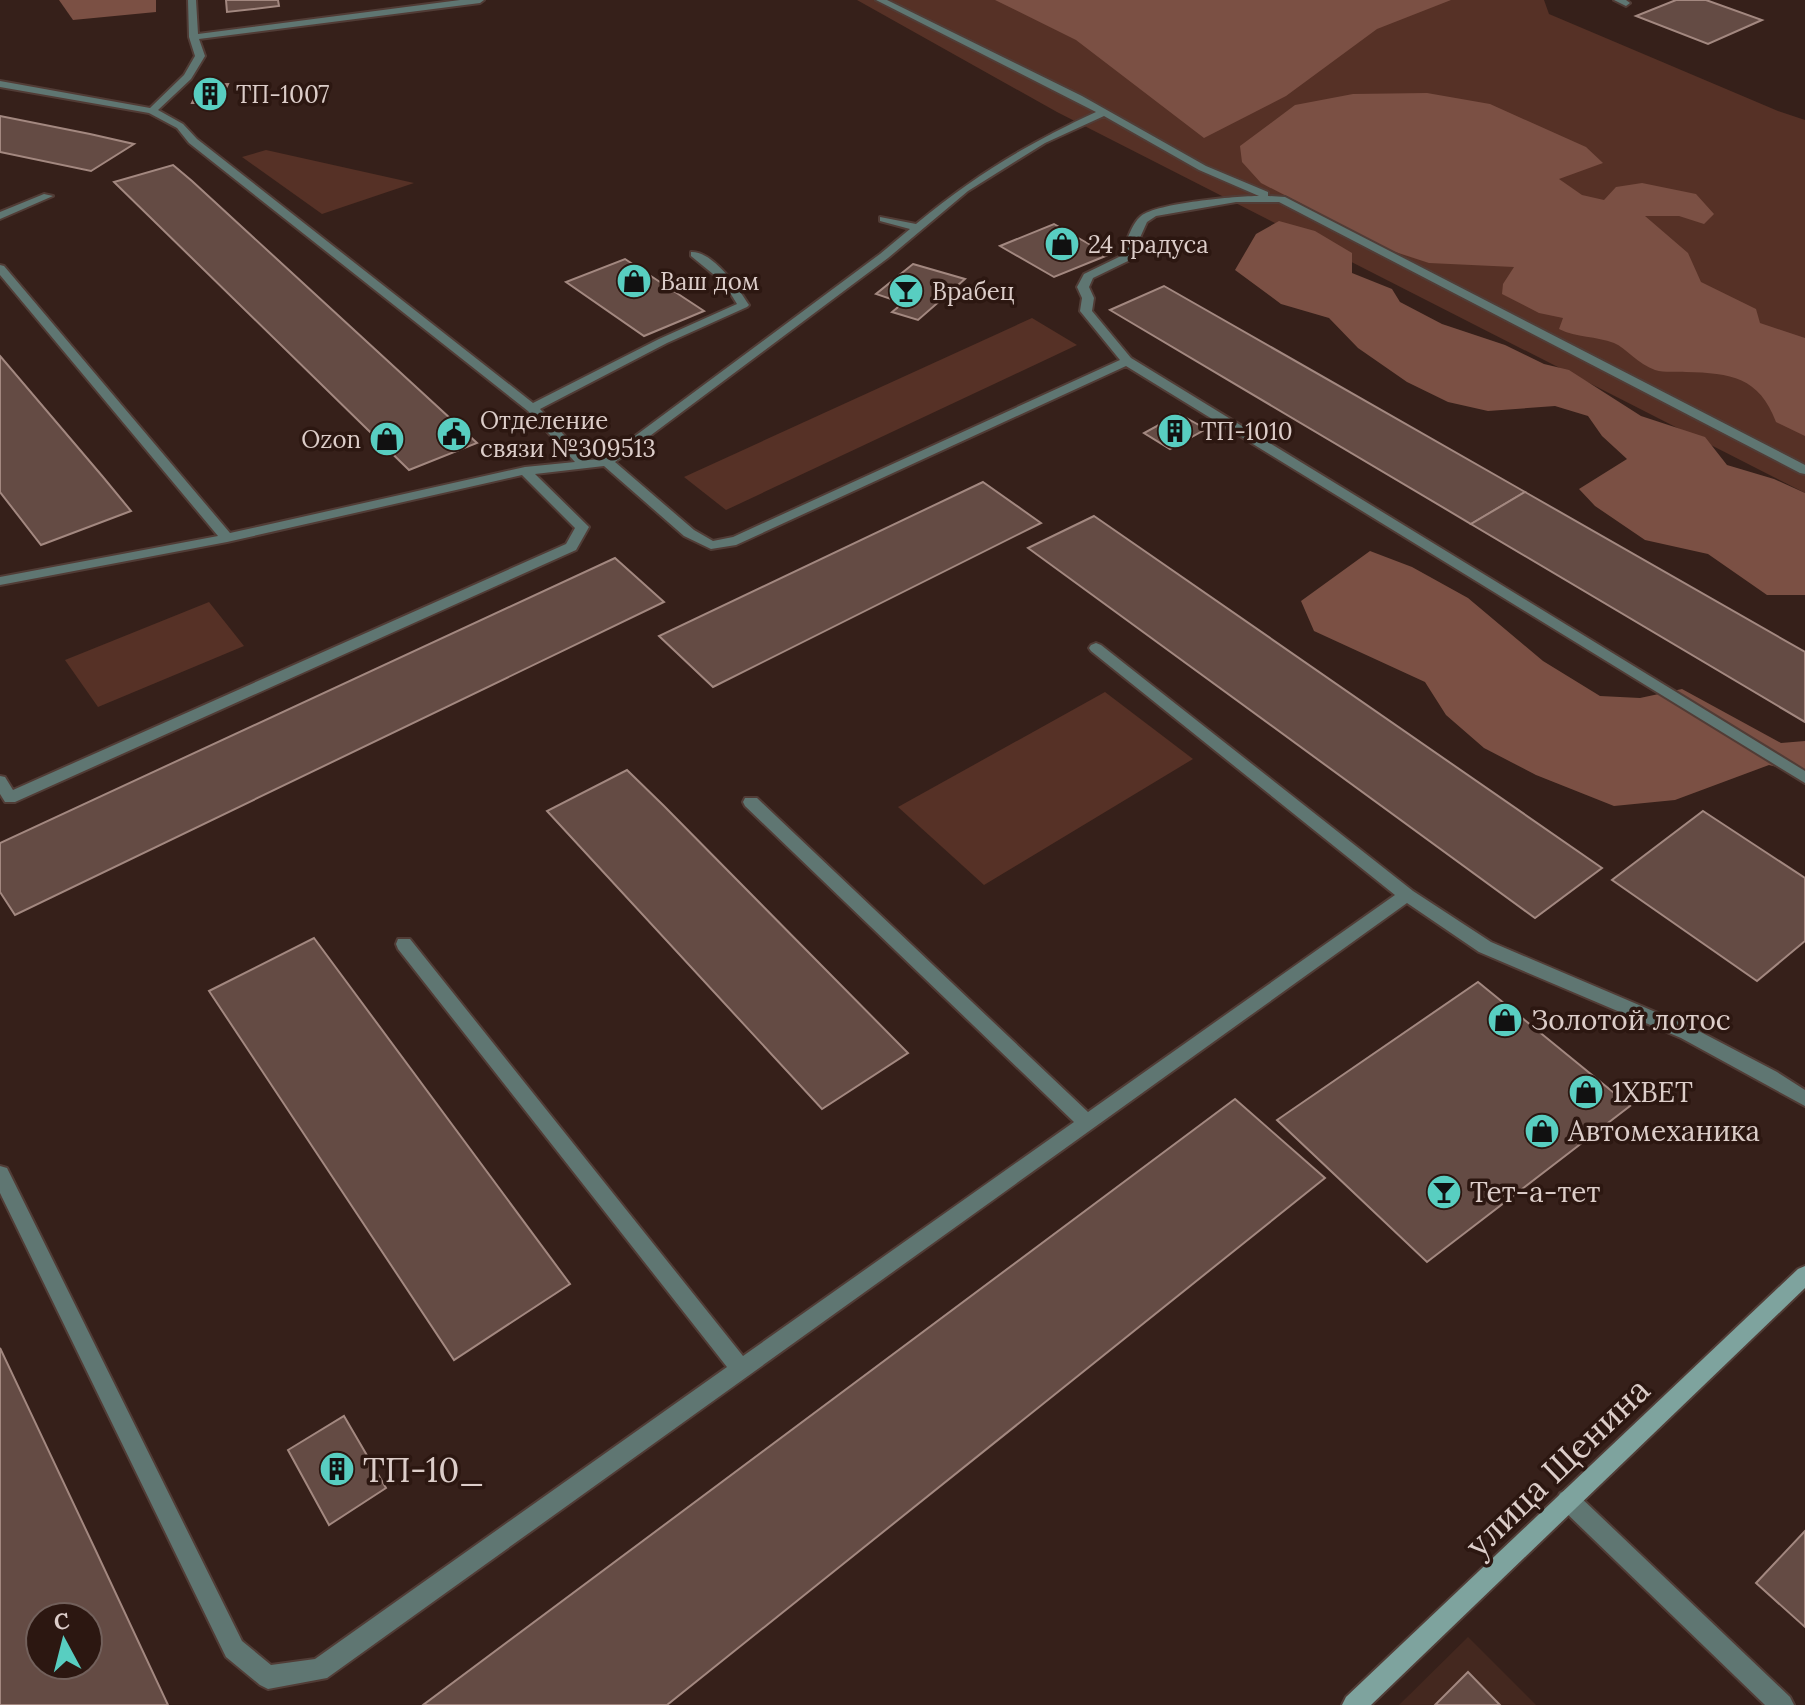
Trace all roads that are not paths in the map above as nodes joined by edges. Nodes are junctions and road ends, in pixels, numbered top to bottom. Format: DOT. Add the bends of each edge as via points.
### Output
graph roads {
  1 [pos="192,0"];
  2 [pos="477,0"];
  3 [pos="880,0"];
  4 [pos="485,14"];
  5 [pos="194,37"];
  6 [pos="0,84"];
  7 [pos="152,111"];
  8 [pos="1104,112"];
  9 [pos="48,196"];
  10 [pos="1281,199"];
  11 [pos="0,216"];
  12 [pos="884,219"];
  13 [pos="920,228"];
  14 [pos="695,254"];
  15 [pos="0,268"];
  16 [pos="1127,361"];
  17 [pos="532,408"];
  18 [pos="582,462"];
  19 [pos="607,462"];
  20 [pos="1805,470"];
  21 [pos="525,471"];
  22 [pos="227,538"];
  23 [pos="0,581"];
  24 [pos="1096,648"];
  25 [pos="1805,778"];
  26 [pos="0,781"];
  27 [pos="751,802"];
  28 [pos="1407,895"];
  29 [pos="404,944"];
  30 [pos="1805,1099"];
  31 [pos="1087,1123"];
  32 [pos="0,1174"];
  33 [pos="1805,1275"];
  34 [pos="741,1369"];
  35 [pos="1568,1500"];
  36 [pos="1354,1705"];
  37 [pos="1782,1705"];
  1 -- 5 [label="lane"];
  2 -- 4 [label="lane"];
  2 -- 5 [label="lane"];
  3 -- 8 [label="lane"];
  5 -- 7 [label="lane" via="200,56"];
  6 -- 7 [label="lane"];
  7 -- 17 [label="lane" via="180,126"];
  8 -- 10 [label="lane" via="1230,183"];
  8 -- 13 [label="lane" via="1041,141 964,189"];
  9 -- 11 [label="lane"];
  10 -- 16 [label="lane" via="1236,199 1153,213 1142,220 1126,258 1088,276 1083,287 1086,311"];
  10 -- 20 [label="lane"];
  12 -- 13 [label="lane"];
  13 -- 19 [label="lane"];
  14 -- 17 [label="lane" via="728,281 743,305"];
  15 -- 22 [label="lane"];
  16 -- 19 [label="lane" via="736,541 711,545 689,533"];
  16 -- 25 [label="lane"];
  17 -- 18 [label="lane"];
  18 -- 19 [label="lane"];
  18 -- 21 [label="lane"];
  21 -- 22 [label="lane"];
  21 -- 26 [label="lane" via="582,527 571,547 10,798"];
  22 -- 23 [label="lane"];
  24 -- 28 [label="lane"];
  27 -- 31 [label="lane"];
  28 -- 30 [label="lane" via="1485,947 1687,1033"];
  28 -- 31 [label="lane"];
  29 -- 34 [label="lane"];
  31 -- 34 [label="lane"];
  32 -- 34 [label="lane" via="234,1649 268,1677 319,1670"];
  33 -- 35 [label="main road, улица Щенина"];
  35 -- 36 [label="main road, улица Щенина"];
  35 -- 37 [label="lane"];
}
